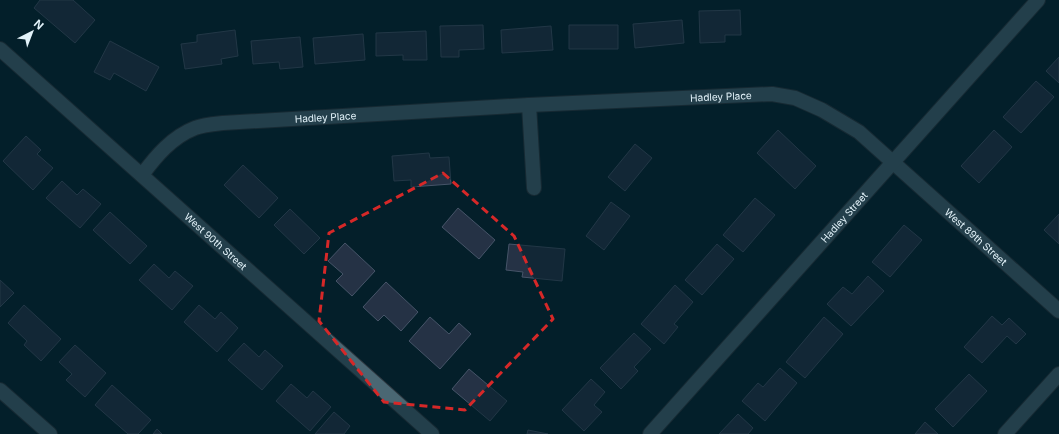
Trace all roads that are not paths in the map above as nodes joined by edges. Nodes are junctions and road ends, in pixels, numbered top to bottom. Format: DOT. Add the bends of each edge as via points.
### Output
graph roads {
  1 [pos="1038,0"];
  2 [pos="0,49"];
  3 [pos="529,105"];
  4 [pos="893,163"];
  5 [pos="142,175"];
  6 [pos="534,188"];
  7 [pos="1059,311"];
  8 [pos="1059,374"];
  9 [pos="0,390"];
  10 [pos="50,434"];
  11 [pos="432,434"];
  12 [pos="650,434"];
  13 [pos="1005,434"];
  1 -- 4 [label="street, Hadley Street"];
  2 -- 5 [label="street, West 90th Street"];
  3 -- 4 [label="street, Hadley Place" via="772,94 795,98 822,110 859,132"];
  3 -- 5 [label="street, Hadley Place" via="223,123 196,128 174,139"];
  3 -- 6 [label="street"];
  4 -- 7 [label="street, West 89th Street"];
  4 -- 12 [label="street, Hadley Street"];
  5 -- 11 [label="street, West 90th Street"];
  8 -- 13 [label="street"];
  9 -- 10 [label="street"];
}
